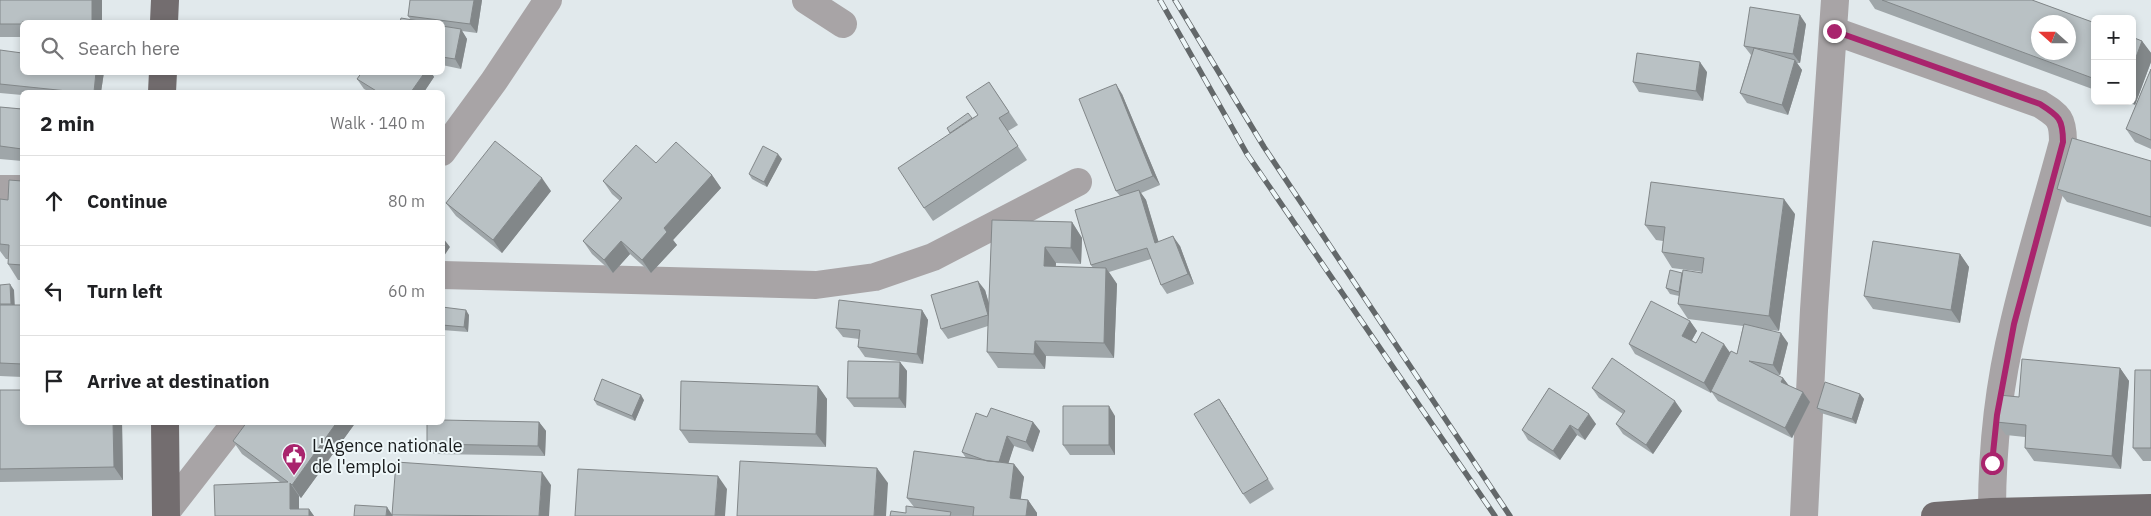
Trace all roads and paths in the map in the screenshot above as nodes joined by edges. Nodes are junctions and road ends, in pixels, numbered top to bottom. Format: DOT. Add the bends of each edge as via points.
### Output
graph roads {
  1 [pos="165,0"];
  2 [pos="548,0"];
  3 [pos="806,0"];
  4 [pos="1834,0"];
  5 [pos="164,20"];
  6 [pos="843,24"];
  7 [pos="1834,31"];
  8 [pos="163,75"];
  9 [pos="162,90"];
  10 [pos="445,148"];
  11 [pos="1078,182"];
  12 [pos="0,189"];
  13 [pos="20,189"];
  14 [pos="445,274"];
  15 [pos="165,425"];
  16 [pos="234,425"];
  17 [pos="2151,508"];
  18 [pos="1992,512"];
  19 [pos="166,514"];
  20 [pos="1804,516"];
  21 [pos="1935,516"];
  1 -- 5 [label="main road"];
  2 -- 10 [label="street"];
  3 -- 6 [label="street"];
  4 -- 7 [label="street"];
  7 -- 18 [label="street" via="2040,104 2056,114 2063,125 2063,142 2014,324 1997,415 1992,463"];
  7 -- 20 [label="street" via="1814,310"];
  8 -- 9 [label="main road"];
  11 -- 14 [label="street" via="933,257 875,277 816,285"];
  12 -- 13 [label="street"];
  15 -- 19 [label="main road"];
  16 -- 19 [label="street"];
  17 -- 18 [label="main road"];
  18 -- 21 [label="main road"];
}
